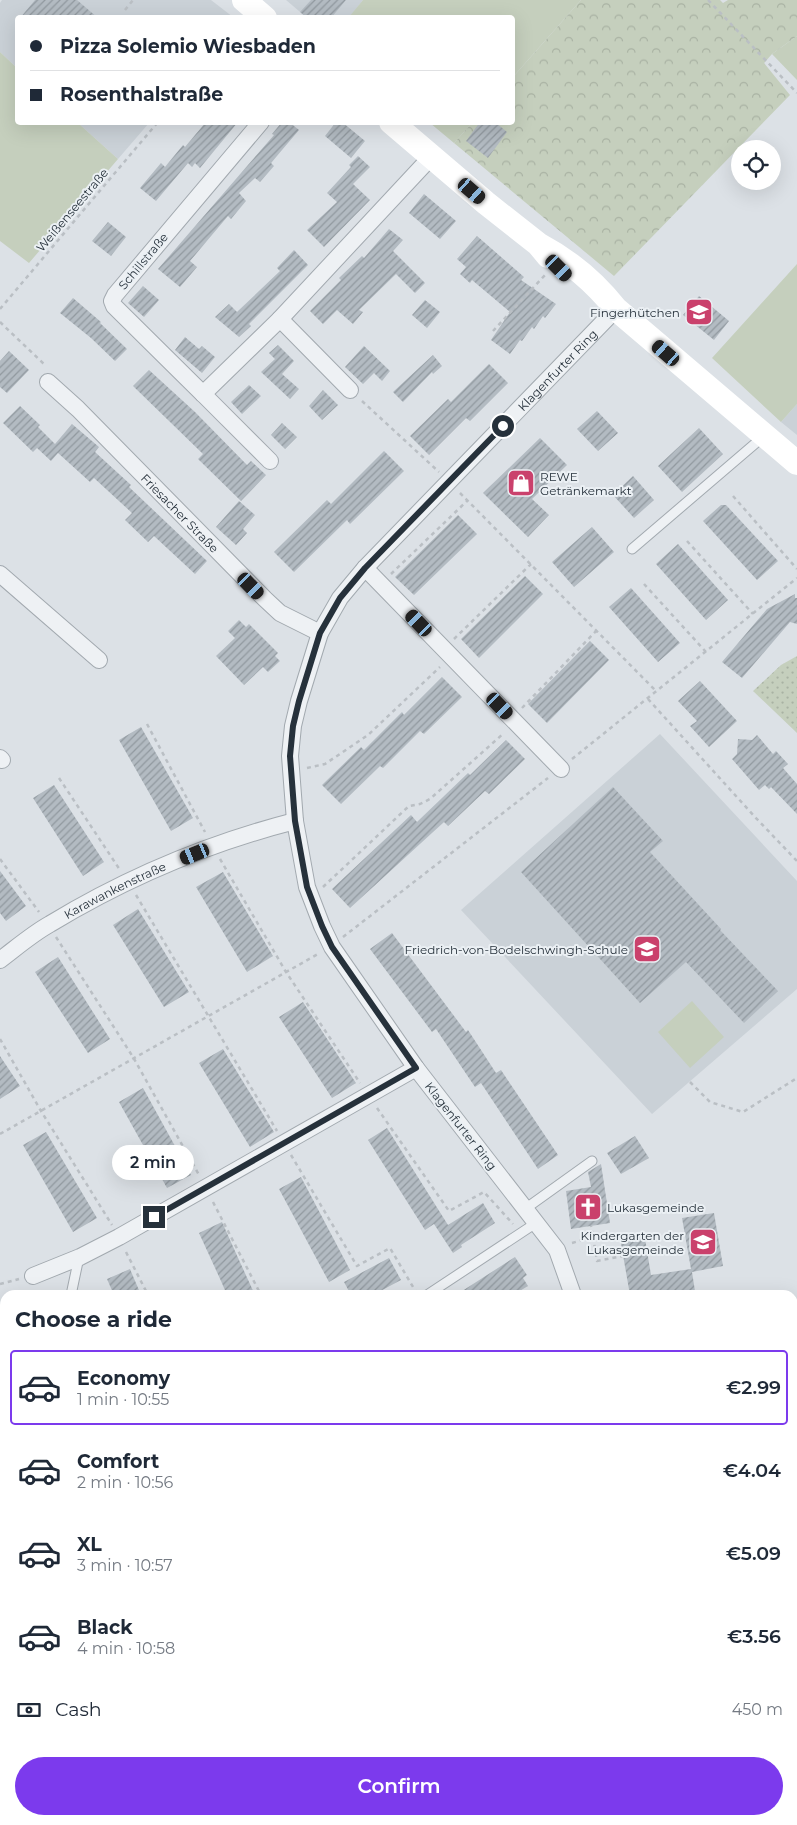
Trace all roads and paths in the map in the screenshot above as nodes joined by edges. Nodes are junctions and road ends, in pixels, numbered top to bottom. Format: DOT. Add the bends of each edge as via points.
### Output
graph roads {
  1 [pos="133,0"];
  2 [pos="244,0"];
  3 [pos="708,0"];
  4 [pos="125,10"];
  5 [pos="262,15"];
  6 [pos="797,93"];
  7 [pos="155,125"];
  8 [pos="258,125"];
  9 [pos="395,125"];
  10 [pos="432,156"];
  11 [pos="545,275"];
  12 [pos="0,309"];
  13 [pos="616,309"];
  14 [pos="280,319"];
  15 [pos="0,322"];
  16 [pos="492,332"];
  17 [pos="48,382"];
  18 [pos="203,394"];
  19 [pos="356,395"];
  20 [pos="764,436"];
  21 [pos="794,457"];
  22 [pos="270,461"];
  23 [pos="448,481"];
  24 [pos="733,496"];
  25 [pos="468,500"];
  26 [pos="687,540"];
  27 [pos="632,548"];
  28 [pos="531,564"];
  29 [pos="365,568"];
  30 [pos="797,569"];
  31 [pos="0,574"];
  32 [pos="797,578"];
  33 [pos="381,584"];
  34 [pos="644,584"];
  35 [pos="753,614"];
  36 [pos="596,631"];
  37 [pos="320,633"];
  38 [pos="448,652"];
  39 [pos="706,652"];
  40 [pos="99,660"];
  41 [pos="657,692"];
  42 [pos="648,699"];
  43 [pos="514,720"];
  44 [pos="147,724"];
  45 [pos="561,768"];
  46 [pos="291,772"];
  47 [pos="59,778"];
  48 [pos="295,821"];
  49 [pos="212,846"];
  50 [pos="0,859"];
  51 [pos="797,861"];
  52 [pos="128,881"];
  53 [pos="312,898"];
  54 [pos="48,925"];
  55 [pos="332,947"];
  56 [pos="0,960"];
  57 [pos="286,972"];
  58 [pos="209,1015"];
  59 [pos="0,1039"];
  60 [pos="133,1058"];
  61 [pos="416,1068"];
  62 [pos="797,1078"];
  63 [pos="690,1082"];
  64 [pos="368,1096"];
  65 [pos="41,1111"];
  66 [pos="0,1134"];
  67 [pos="284,1144"];
  68 [pos="592,1161"];
  69 [pos="206,1188"];
  70 [pos="525,1209"];
  71 [pos="536,1223"];
  72 [pos="591,1226"];
  73 [pos="521,1233"];
  74 [pos="119,1237"];
  75 [pos="593,1237"];
  76 [pos="557,1250"];
  77 [pos="623,1256"];
  78 [pos="80,1257"];
  79 [pos="33,1276"];
  80 [pos="72,1290"];
  81 [pos="146,1290"];
  82 [pos="258,1290"];
  83 [pos="415,1290"];
  84 [pos="435,1290"];
  85 [pos="571,1290"];
  1 -- 4 [label="path"];
  2 -- 5 [label="street"];
  3 -- 6 [label="path"];
  7 -- 12 [label="path, Weißenseestraße"];
  8 -- 18 [label="street, Schillstraße" via="112,301"];
  9 -- 10 [label="street"];
  10 -- 13 [label="street" via="538,244 566,275"];
  10 -- 14 [label="street"];
  11 -- 16 [label="path"];
  13 -- 20 [label="street"];
  13 -- 23 [label="street, Klagenfurter Ring"];
  14 -- 18 [label="street"];
  14 -- 19 [label="street"];
  15 -- 17 [label="path" via="47,367"];
  17 -- 37 [label="street, Friesacher Straße" via="280,613"];
  18 -- 22 [label="street, Schillstraße"];
  19 -- 23 [label="path"];
  20 -- 21 [label="street"];
  20 -- 27 [label="lane"];
  23 -- 25 [label="path"];
  23 -- 29 [label="street, Klagenfurter Ring"];
  24 -- 30 [label="path"];
  25 -- 28 [label="path"];
  25 -- 33 [label="path"];
  26 -- 35 [label="path"];
  28 -- 36 [label="path"];
  28 -- 38 [label="path"];
  29 -- 33 [label="street"];
  29 -- 37 [label="street, Klagenfurter Ring" via="340,598"];
  31 -- 40 [label="street"];
  32 -- 35 [label="path"];
  33 -- 38 [label="street"];
  34 -- 39 [label="path"];
  35 -- 39 [label="path"];
  36 -- 41 [label="path"];
  36 -- 43 [label="path"];
  37 -- 46 [label="street, Klagenfurter Ring" via="293,726"];
  38 -- 43 [label="street"];
  38 -- 46 [label="path" via="368,735 326,764"];
  39 -- 41 [label="path"];
  41 -- 42 [label="path"];
  42 -- 45 [label="path"];
  42 -- 51 [label="path"];
  43 -- 45 [label="street"];
  43 -- 53 [label="path" via="430,799 408,806"];
  44 -- 49 [label="path"];
  45 -- 55 [label="path"];
  46 -- 48 [label="street, Klagenfurter Ring"];
  47 -- 52 [label="path"];
  48 -- 49 [label="street, Karawankenstraße"];
  48 -- 53 [label="street, Klagenfurter Ring" via="307,887"];
  49 -- 52 [label="street, Karawankenstraße"];
  49 -- 57 [label="path"];
  50 -- 54 [label="path"];
  52 -- 54 [label="street, Karawankenstraße"];
  52 -- 58 [label="path"];
  53 -- 55 [label="street, Klagenfurter Ring"];
  54 -- 56 [label="street, Karawankenstraße"];
  54 -- 60 [label="path"];
  55 -- 57 [label="path"];
  55 -- 61 [label="street, Klagenfurter Ring"];
  57 -- 58 [label="path"];
  57 -- 64 [label="path"];
  58 -- 60 [label="path"];
  58 -- 67 [label="path"];
  59 -- 65 [label="path"];
  60 -- 65 [label="path"];
  60 -- 69 [label="path"];
  61 -- 64 [label="street"];
  61 -- 70 [label="street, Klagenfurter Ring"];
  62 -- 63 [label="path" via="743,1112 710,1102"];
  64 -- 67 [label="street"];
  64 -- 73 [label="path" via="449,1211 484,1192"];
  65 -- 66 [label="path"];
  65 -- 74 [label="path"];
  67 -- 69 [label="street"];
  67 -- 83 [label="path" via="357,1266 390,1248"];
  68 -- 70 [label="lane"];
  69 -- 74 [label="street"];
  69 -- 82 [label="path"];
  70 -- 71 [label="street, Klagenfurter Ring"];
  71 -- 73 [label="lane"];
  71 -- 76 [label="street, Klagenfurter Ring"];
  72 -- 75 [label="path"];
  73 -- 84 [label="lane"];
  74 -- 78 [label="street"];
  74 -- 81 [label="path"];
  75 -- 76 [label="path"];
  75 -- 77 [label="path" via="597,1261"];
  76 -- 85 [label="street, Klagenfurter Ring"];
  78 -- 79 [label="street"];
  78 -- 80 [label="lane"];
}
